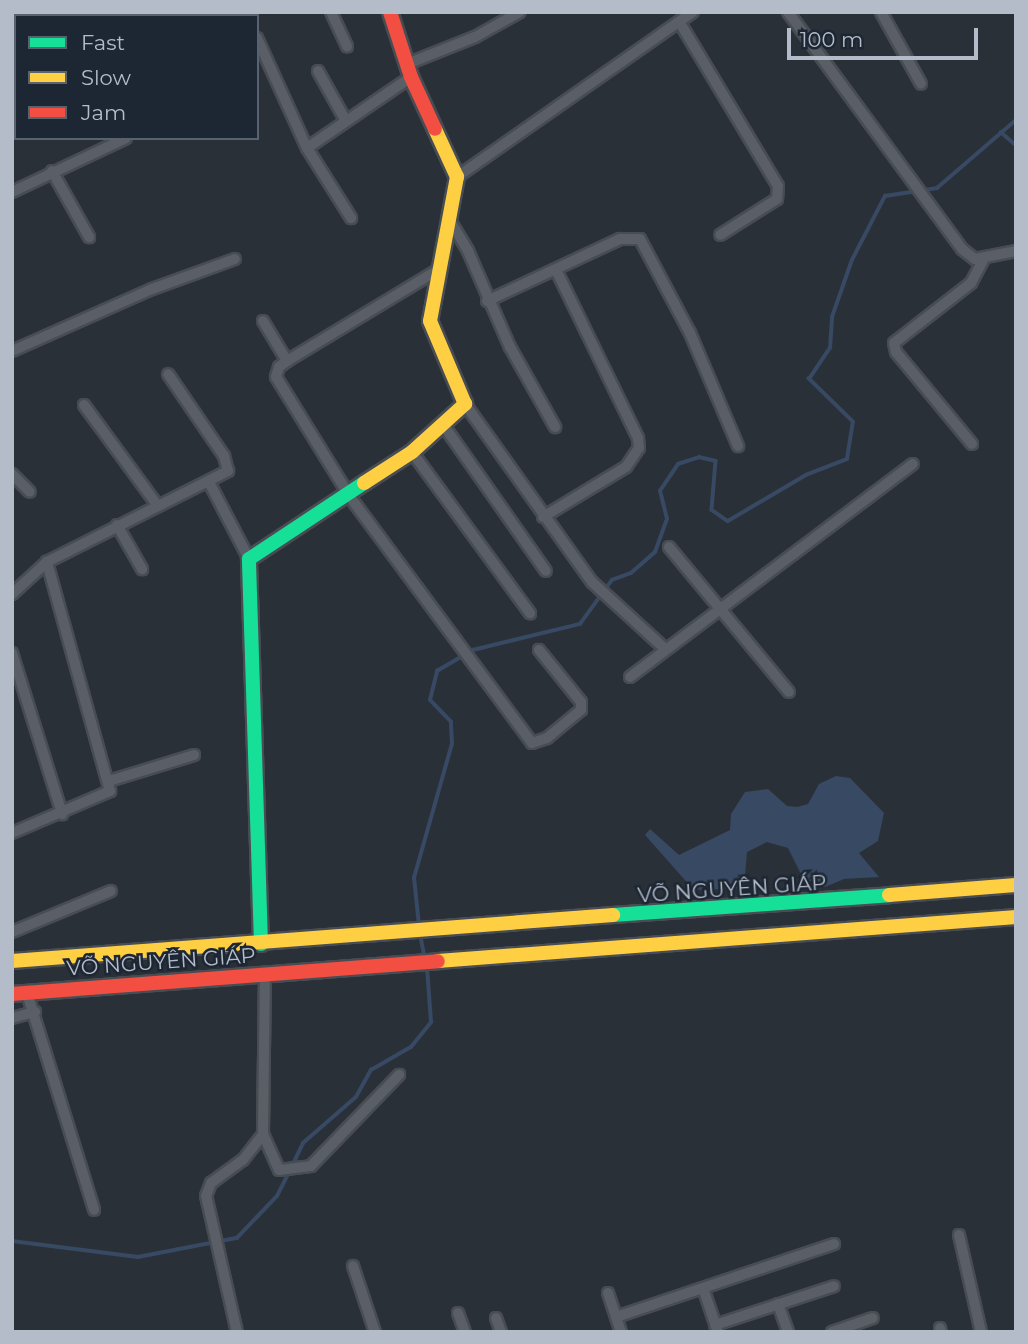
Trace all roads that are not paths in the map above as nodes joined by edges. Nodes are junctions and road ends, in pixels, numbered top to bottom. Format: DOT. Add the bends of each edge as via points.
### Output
graph roads {
  1 [pos="331,12"];
  2 [pos="390,12"];
  3 [pos="520,12"];
  4 [pos="694,12"];
  5 [pos="788,12"];
  6 [pos="881,12"];
  7 [pos="680,23"];
  8 [pos="259,42"];
  9 [pos="346,47"];
  10 [pos="318,71"];
  11 [pos="409,71"];
  12 [pos="921,85"];
  13 [pos="346,121"];
  14 [pos="120,140"];
  15 [pos="307,148"];
  16 [pos="52,171"];
  17 [pos="457,177"];
  18 [pos="12,192"];
  19 [pos="351,218"];
  20 [pos="452,224"];
  21 [pos="720,235"];
  22 [pos="89,237"];
  23 [pos="1016,251"];
  24 [pos="235,259"];
  25 [pos="984,259"];
  26 [pos="442,268"];
  27 [pos="556,270"];
  28 [pos="487,301"];
  29 [pos="262,321"];
  30 [pos="12,351"];
  31 [pos="287,361"];
  32 [pos="168,374"];
  33 [pos="465,404"];
  34 [pos="84,405"];
  35 [pos="444,426"];
  36 [pos="555,427"];
  37 [pos="972,444"];
  38 [pos="738,446"];
  39 [pos="412,452"];
  40 [pos="913,464"];
  41 [pos="12,474"];
  42 [pos="210,484"];
  43 [pos="30,492"];
  44 [pos="350,496"];
  45 [pos="158,506"];
  46 [pos="543,517"];
  47 [pos="117,525"];
  48 [pos="669,547"];
  49 [pos="249,559"];
  50 [pos="47,562"];
  51 [pos="142,569"];
  52 [pos="546,571"];
  53 [pos="12,594"];
  54 [pos="717,608"];
  55 [pos="530,613"];
  56 [pos="664,648"];
  57 [pos="539,650"];
  58 [pos="12,653"];
  59 [pos="630,677"];
  60 [pos="789,692"];
  61 [pos="194,755"];
  62 [pos="109,781"];
  63 [pos="62,814"];
  64 [pos="12,833"];
  65 [pos="1016,885"];
  66 [pos="111,891"];
  67 [pos="1016,917"];
  68 [pos="12,932"];
  69 [pos="261,944"];
  70 [pos="12,961"];
  71 [pos="265,976"];
  72 [pos="19,993"];
  73 [pos="35,1012"];
  74 [pos="12,1018"];
  75 [pos="399,1075"];
  76 [pos="263,1134"];
  77 [pos="94,1210"];
  78 [pos="959,1235"];
  79 [pos="834,1244"];
  80 [pos="353,1266"];
  81 [pos="834,1286"];
  82 [pos="703,1288"];
  83 [pos="608,1293"];
  84 [pos="778,1304"];
  85 [pos="458,1313"];
  86 [pos="616,1317"];
  87 [pos="496,1318"];
  88 [pos="873,1318"];
  89 [pos="717,1328"];
  90 [pos="237,1332"];
  91 [pos="375,1332"];
  92 [pos="465,1332"];
  93 [pos="501,1332"];
  94 [pos="621,1332"];
  95 [pos="788,1332"];
  96 [pos="832,1332"];
  97 [pos="981,1332"];
  1 -- 9 [label="street"];
  2 -- 11 [label="main road"];
  3 -- 11 [label="street"];
  4 -- 7 [label="street"];
  5 -- 25 [label="street" via="962,250"];
  6 -- 12 [label="street"];
  7 -- 17 [label="street"];
  7 -- 21 [label="street" via="778,186 777,199"];
  8 -- 15 [label="street"];
  10 -- 13 [label="street"];
  11 -- 13 [label="street"];
  11 -- 17 [label="main road"];
  13 -- 15 [label="street"];
  14 -- 16 [label="street"];
  15 -- 19 [label="street"];
  16 -- 18 [label="street"];
  16 -- 22 [label="street"];
  17 -- 20 [label="main road"];
  20 -- 26 [label="main road"];
  20 -- 28 [label="street"];
  23 -- 25 [label="street"];
  24 -- 30 [label="street" via="152,289"];
  25 -- 37 [label="street" via="971,283 894,343 896,352"];
  26 -- 31 [label="street"];
  26 -- 33 [label="main road" via="430,321"];
  27 -- 28 [label="street"];
  27 -- 38 [label="street" via="621,239 640,239 690,333"];
  27 -- 46 [label="street" via="639,448 626,467"];
  28 -- 36 [label="street"];
  29 -- 31 [label="street"];
  31 -- 44 [label="street" via="276,377"];
  32 -- 42 [label="street" via="227,463 224,477"];
  33 -- 35 [label="main road"];
  33 -- 46 [label="street"];
  34 -- 45 [label="street"];
  35 -- 39 [label="main road"];
  35 -- 52 [label="street"];
  39 -- 44 [label="main road"];
  39 -- 55 [label="street"];
  40 -- 54 [label="street"];
  41 -- 43 [label="street"];
  42 -- 45 [label="street"];
  42 -- 49 [label="street"];
  44 -- 49 [label="main road"];
  44 -- 57 [label="street" via="532,743 547,738 581,710 581,702"];
  45 -- 47 [label="street"];
  46 -- 56 [label="street" via="592,582"];
  47 -- 50 [label="street"];
  47 -- 51 [label="street"];
  48 -- 54 [label="street"];
  49 -- 69 [label="main road"];
  50 -- 53 [label="street"];
  50 -- 62 [label="street"];
  54 -- 56 [label="street"];
  54 -- 60 [label="street"];
  56 -- 59 [label="street"];
  58 -- 63 [label="street"];
  61 -- 62 [label="street"];
  62 -- 63 [label="street" via="106,795"];
  63 -- 64 [label="street"];
  65 -- 69 [label="main road, VÕ NGUYÊN GIÁP"];
  66 -- 68 [label="street"];
  67 -- 71 [label="main road, VÕ NGUYÊN GIÁP"];
  69 -- 70 [label="main road, VÕ NGUYÊN GIÁP"];
  71 -- 72 [label="main road, VÕ NGUYÊN GIÁP"];
  71 -- 76 [label="street"];
  72 -- 73 [label="street"];
  73 -- 74 [label="street"];
  73 -- 77 [label="street"];
  75 -- 76 [label="street" via="326,1153 300,1170 279,1170"];
  76 -- 90 [label="street" via="243,1160 207,1189 212,1235"];
  78 -- 97 [label="street"];
  79 -- 82 [label="street"];
  80 -- 91 [label="street"];
  81 -- 84 [label="street"];
  82 -- 86 [label="street"];
  82 -- 89 [label="street"];
  83 -- 86 [label="street"];
  84 -- 89 [label="street"];
  84 -- 95 [label="street"];
  85 -- 92 [label="street"];
  86 -- 94 [label="street"];
  87 -- 93 [label="street"];
  88 -- 96 [label="street"];
}
